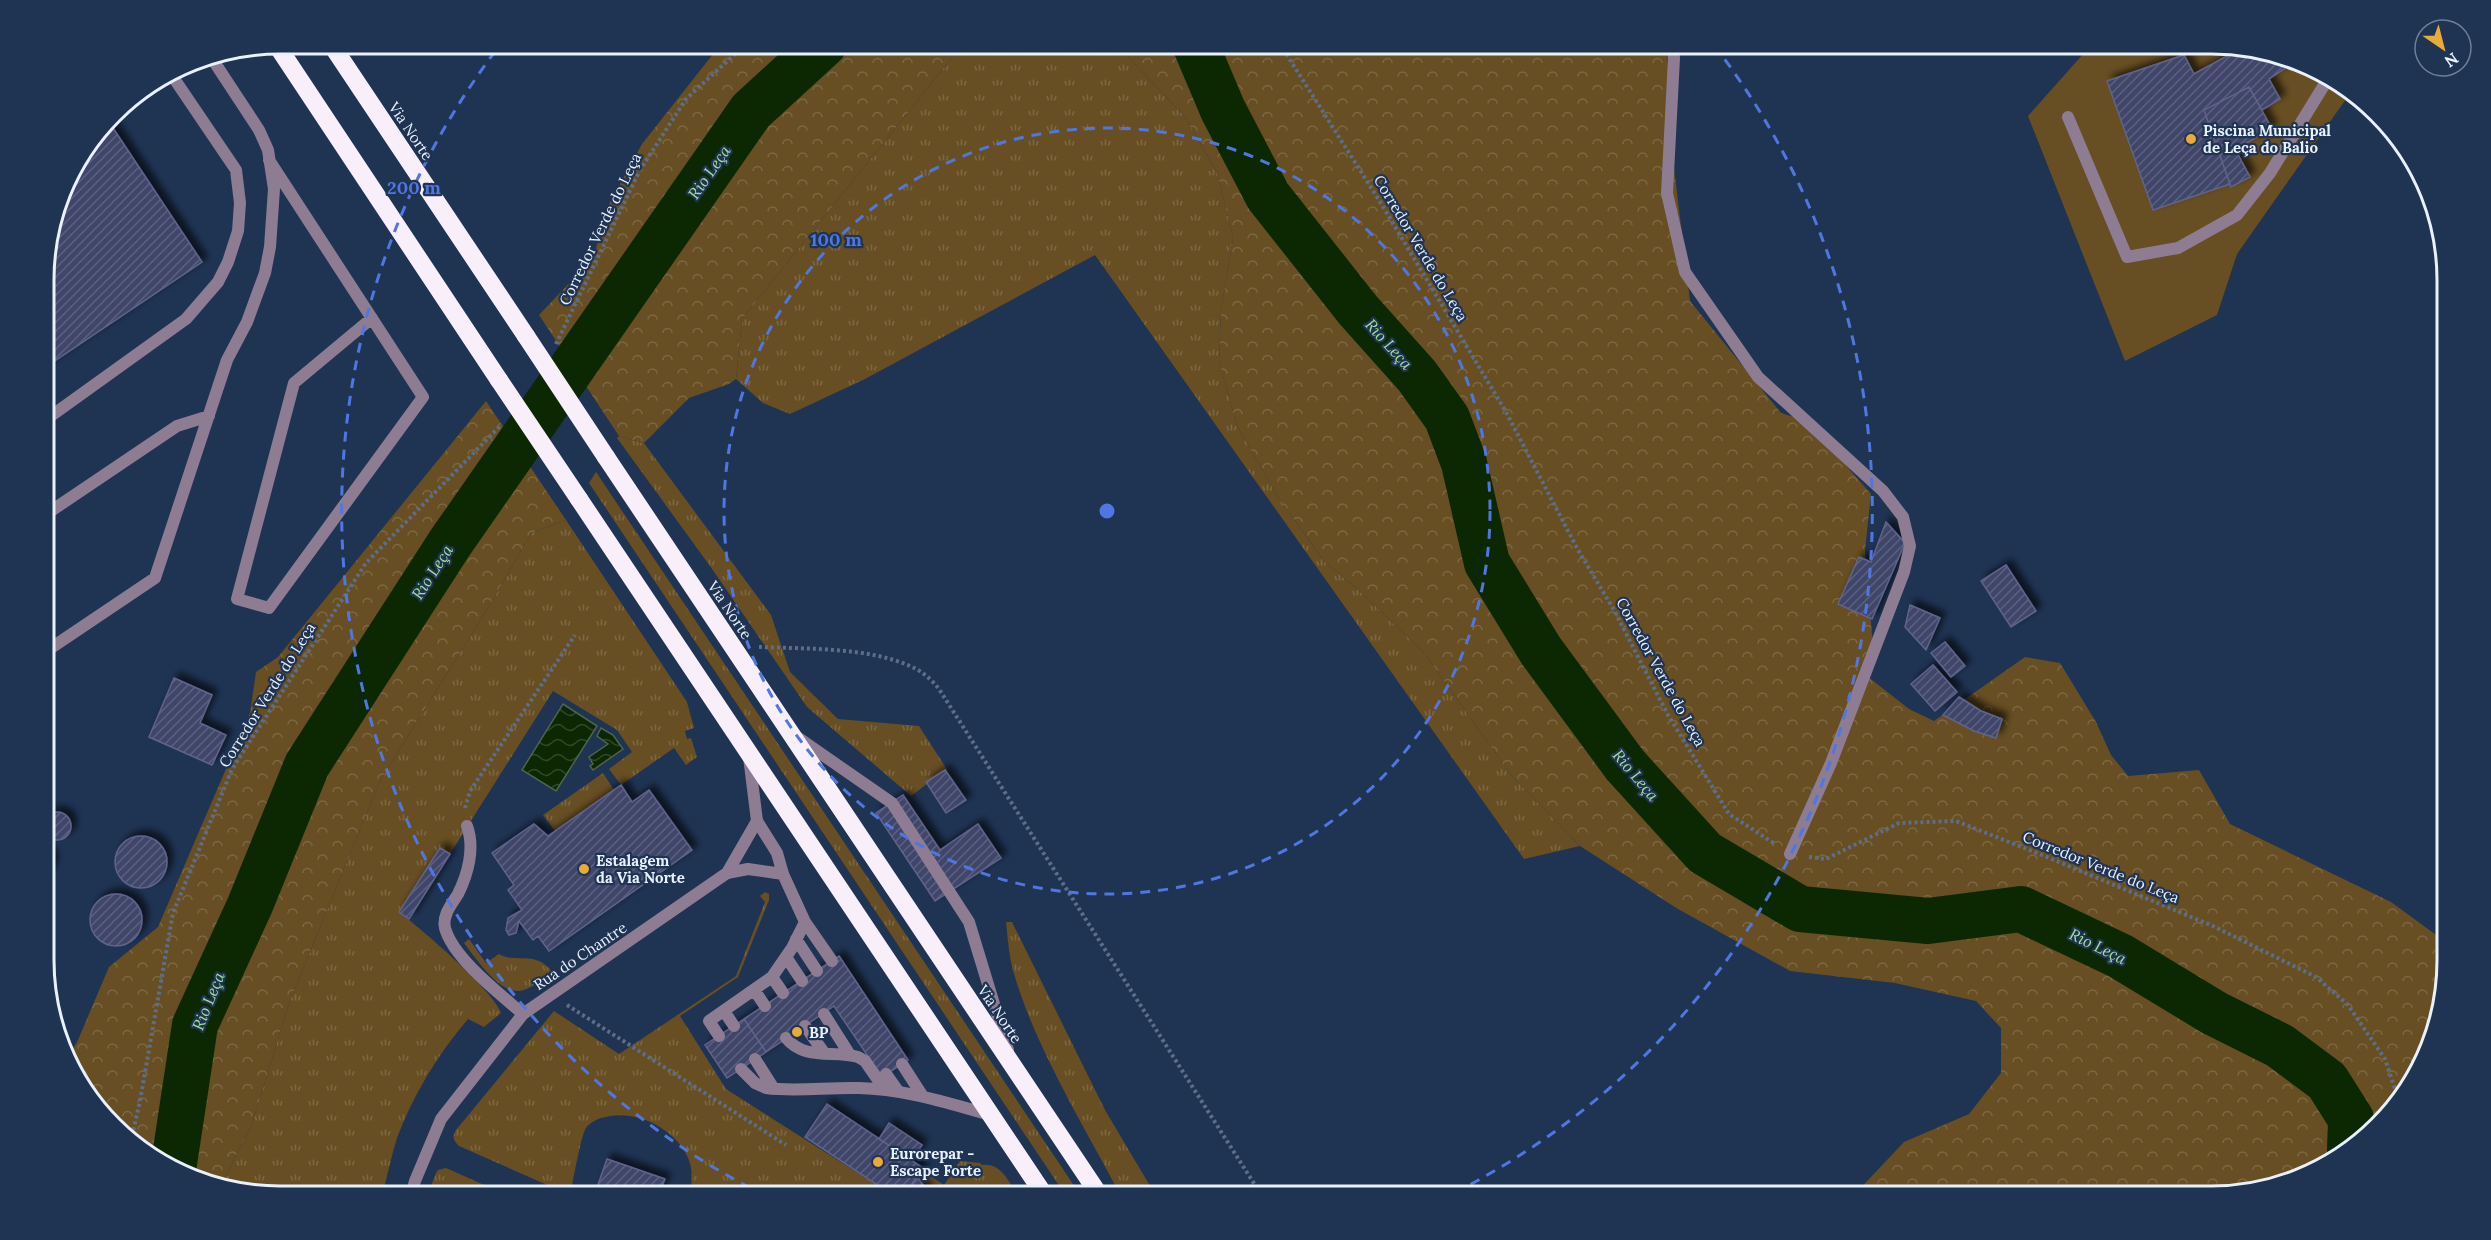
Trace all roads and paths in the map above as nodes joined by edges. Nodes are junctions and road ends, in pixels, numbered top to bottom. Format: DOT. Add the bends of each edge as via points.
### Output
graph roads {
  1 [pos="283,54"];
  2 [pos="338,54"];
  3 [pos="735,54"];
  4 [pos="1286,54"];
  5 [pos="1673,54"];
  6 [pos="216,64"];
  7 [pos="175,80"];
  8 [pos="2324,84"];
  9 [pos="2068,117"];
  10 [pos="269,160"];
  11 [pos="372,318"];
  12 [pos="553,350"];
  13 [pos="54,414"];
  14 [pos="209,416"];
  15 [pos="500,426"];
  16 [pos="54,509"];
  17 [pos="575,635"];
  18 [pos="54,646"];
  19 [pos="732,646"];
  20 [pos="789,732"];
  21 [pos="748,753"];
  22 [pos="757,820"];
  23 [pos="467,826"];
  24 [pos="1790,854"];
  25 [pos="727,873"];
  26 [pos="783,874"];
  27 [pos="805,922"];
  28 [pos="796,939"];
  29 [pos="786,957"];
  30 [pos="832,960"];
  31 [pos="817,971"];
  32 [pos="772,977"];
  33 [pos="802,981"];
  34 [pos="755,991"];
  35 [pos="783,993"];
  36 [pos="550,994"];
  37 [pos="765,1006"];
  38 [pos="724,1011"];
  39 [pos="523,1014"];
  40 [pos="824,1014"];
  41 [pos="734,1026"];
  42 [pos="805,1026"];
  43 [pos="719,1036"];
  44 [pos="786,1038"];
  45 [pos="825,1054"];
  46 [pos="850,1055"];
  47 [pos="755,1059"];
  48 [pos="902,1064"];
  49 [pos="1012,1065"];
  50 [pos="741,1069"];
  51 [pos="886,1074"];
  52 [pos="774,1089"];
  53 [pos="885,1090"];
  54 [pos="2395,1090"];
  55 [pos="898,1091"];
  56 [pos="922,1095"];
  57 [pos="991,1115"];
  58 [pos="133,1132"];
  59 [pos="786,1145"];
  60 [pos="414,1186"];
  61 [pos="1038,1186"];
  62 [pos="1093,1186"];
  63 [pos="1256,1186"];
  1 -- 21 [label="highway, bridge"];
  2 -- 19 [label="highway, Via Norte, bridge"];
  3 -- 12 [label="path, Corredor Verde do Leça" via="686,99 640,171"];
  4 -- 24 [label="path, Corredor Verde do Leça" via="1506,412 1668,715 1729,814"];
  5 -- 24 [label="street" via="1667,193 1685,273 1758,376 1882,491 1903,517 1910,546 1904,572 1831,763"];
  6 -- 10 [label="street" via="259,130"];
  7 -- 13 [label="street" via="236,170 238,231 228,262 218,282 186,319"];
  8 -- 9 [label="street" via="2270,173 2237,215 2178,248 2127,257"];
  10 -- 11 [label="street"];
  10 -- 14 [label="street" via="274,189 265,273 247,322 227,360"];
  11 -- 11 [label="street" via="423,397 269,608 237,599 294,383"];
  14 -- 16 [label="street" via="177,426"];
  14 -- 18 [label="street" via="155,578"];
  15 -- 58 [label="path, Corredor Verde do Leça" via="366,563 232,770 173,913"];
  17 -- 23 [label="path" via="470,791 463,815"];
  19 -- 20 [label="highway, Via Norte"];
  19 -- 63 [label="path" via="866,654 912,666 929,677"];
  20 -- 49 [label="highway, Via Norte"];
  20 -- 49 [label="street" via="892,803 969,922"];
  21 -- 22 [label="street"];
  21 -- 57 [label="highway"];
  22 -- 25 [label="street, Rua do Chantre"];
  22 -- 26 [label="street" via="777,853"];
  23 -- 39 [label="street" via="471,844 468,866 446,915 445,927 476,972"];
  24 -- 54 [label="path, Corredor Verde do Leça" via="1826,859 1899,823 1956,821 2213,926 2316,977 2348,1005 2385,1059"];
  25 -- 26 [label="street" via="748,869"];
  25 -- 36 [label="street, Rua do Chantre"];
  26 -- 27 [label="street"];
  27 -- 28 [label="street"];
  27 -- 30 [label="street"];
  28 -- 29 [label="street"];
  28 -- 31 [label="street"];
  29 -- 32 [label="street"];
  29 -- 33 [label="street"];
  32 -- 34 [label="street"];
  32 -- 35 [label="street"];
  34 -- 37 [label="street"];
  34 -- 38 [label="street"];
  36 -- 39 [label="street, Rua do Chantre"];
  36 -- 59 [label="path"];
  38 -- 41 [label="street"];
  38 -- 43 [label="street" via="709,1021"];
  39 -- 60 [label="street, Rua do Chantre" via="441,1119"];
  40 -- 46 [label="street"];
  42 -- 45 [label="street"];
  44 -- 45 [label="street" via="803,1052"];
  45 -- 46 [label="street"];
  46 -- 53 [label="street" via="865,1061"];
  47 -- 52 [label="street"];
  48 -- 56 [label="street"];
  49 -- 62 [label="highway, Via Norte"];
  50 -- 52 [label="street" via="755,1083"];
  51 -- 55 [label="street"];
  52 -- 53 [label="street"];
  53 -- 55 [label="street"];
  55 -- 56 [label="street"];
  56 -- 57 [label="street"];
  57 -- 61 [label="highway"];
}
